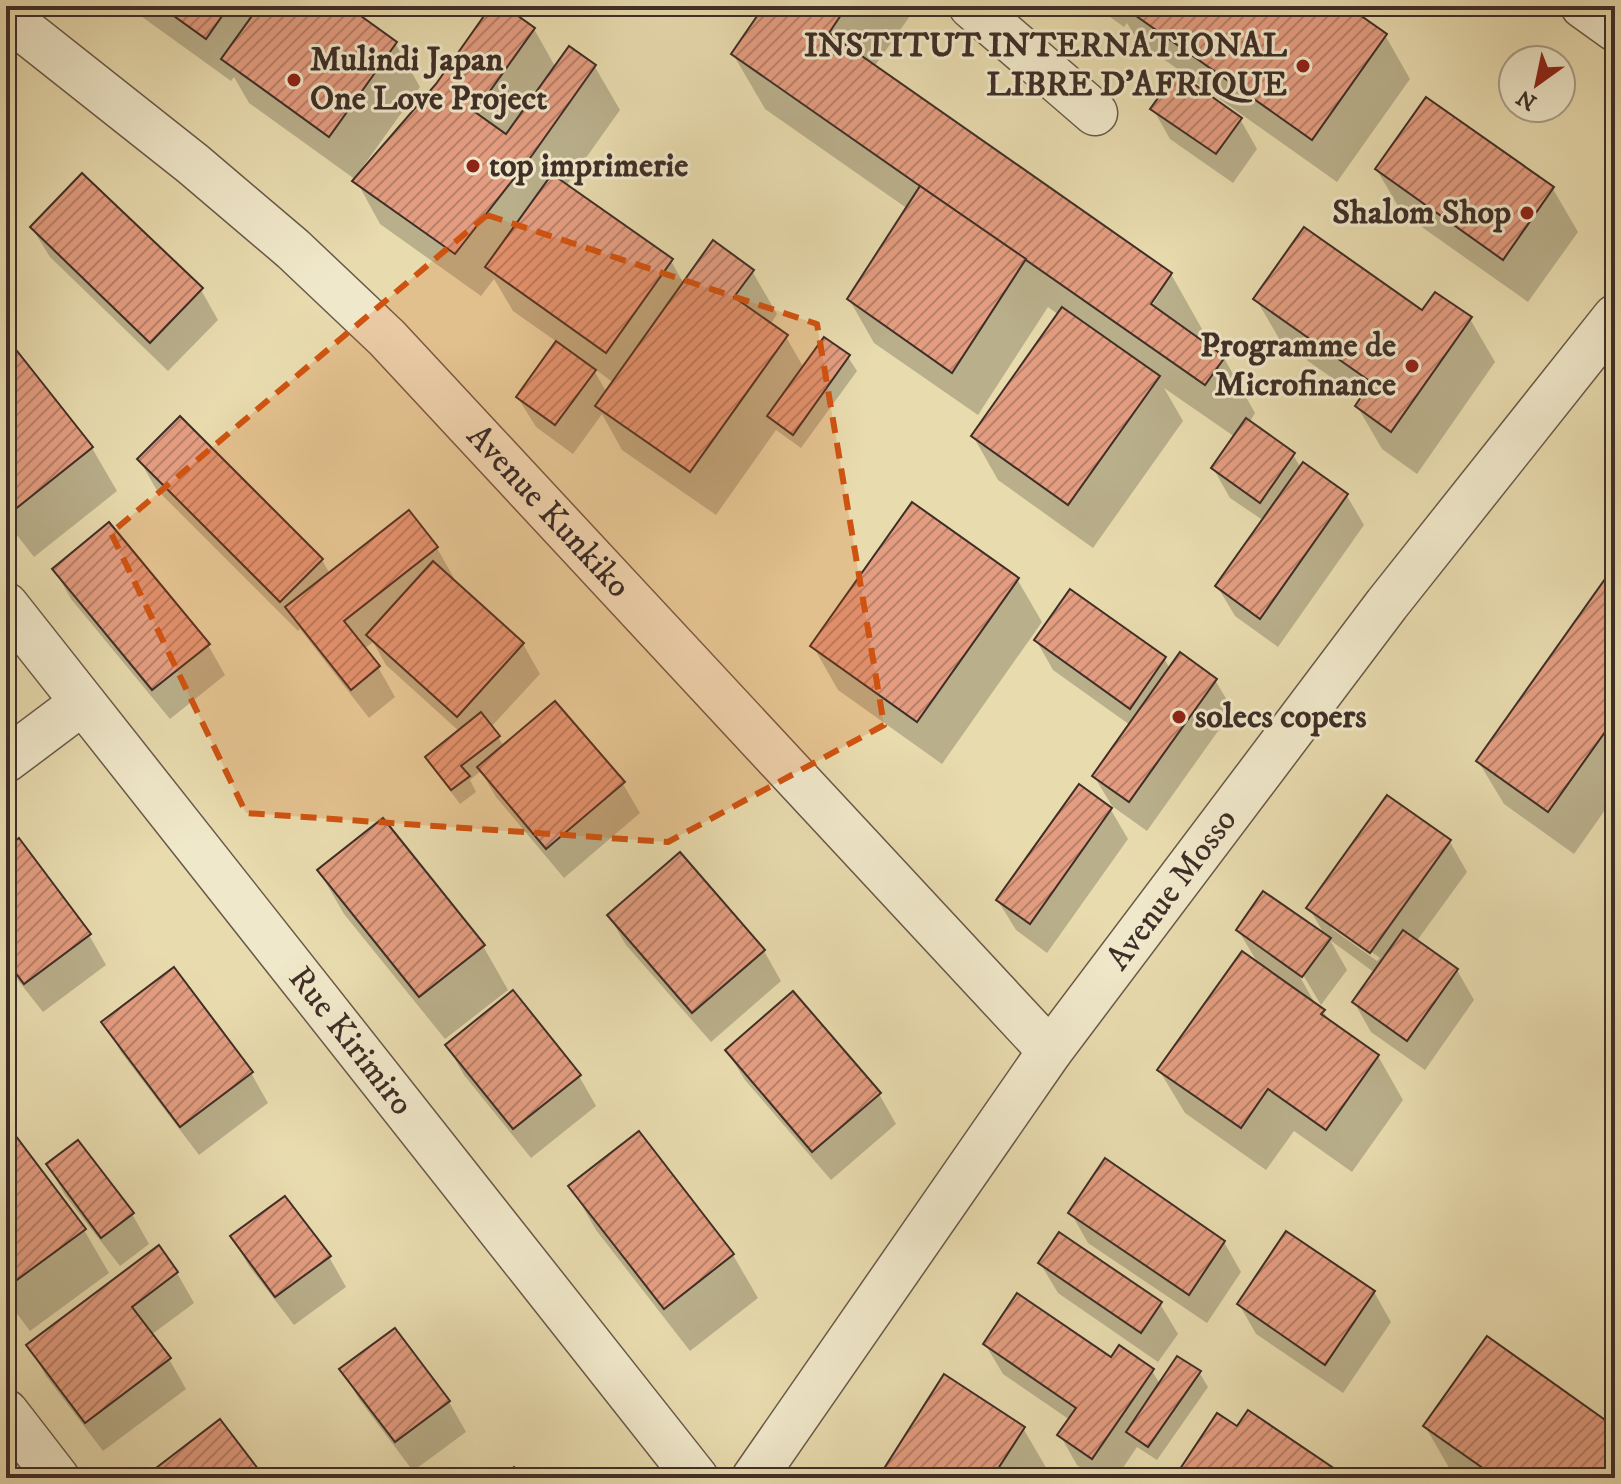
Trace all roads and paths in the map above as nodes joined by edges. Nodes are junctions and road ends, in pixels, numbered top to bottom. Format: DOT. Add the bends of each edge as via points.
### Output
graph roads {
  1 [pos="971,6"];
  2 [pos="1583,6"];
  3 [pos="6,16"];
  4 [pos="1615,29"];
  5 [pos="1095,113"];
  6 [pos="1615,317"];
  7 [pos="6,605"];
  8 [pos="82,703"];
  9 [pos="6,760"];
  10 [pos="1050,1051"];
  11 [pos="6,1412"];
  12 [pos="57,1478"];
  13 [pos="696,1478"];
  14 [pos="754,1478"];
  1 -- 5 [label="street"];
  2 -- 4 [label="street"];
  3 -- 10 [label="street, Avenue Kunkiko" via="193,164 387,338"];
  6 -- 10 [label="street, Avenue Mosso" via="1387,604"];
  7 -- 8 [label="street, Rue Kirimiro"];
  8 -- 9 [label="street"];
  8 -- 13 [label="street, Rue Kirimiro"];
  10 -- 14 [label="street, Avenue Mosso"];
  11 -- 12 [label="street"];
}
